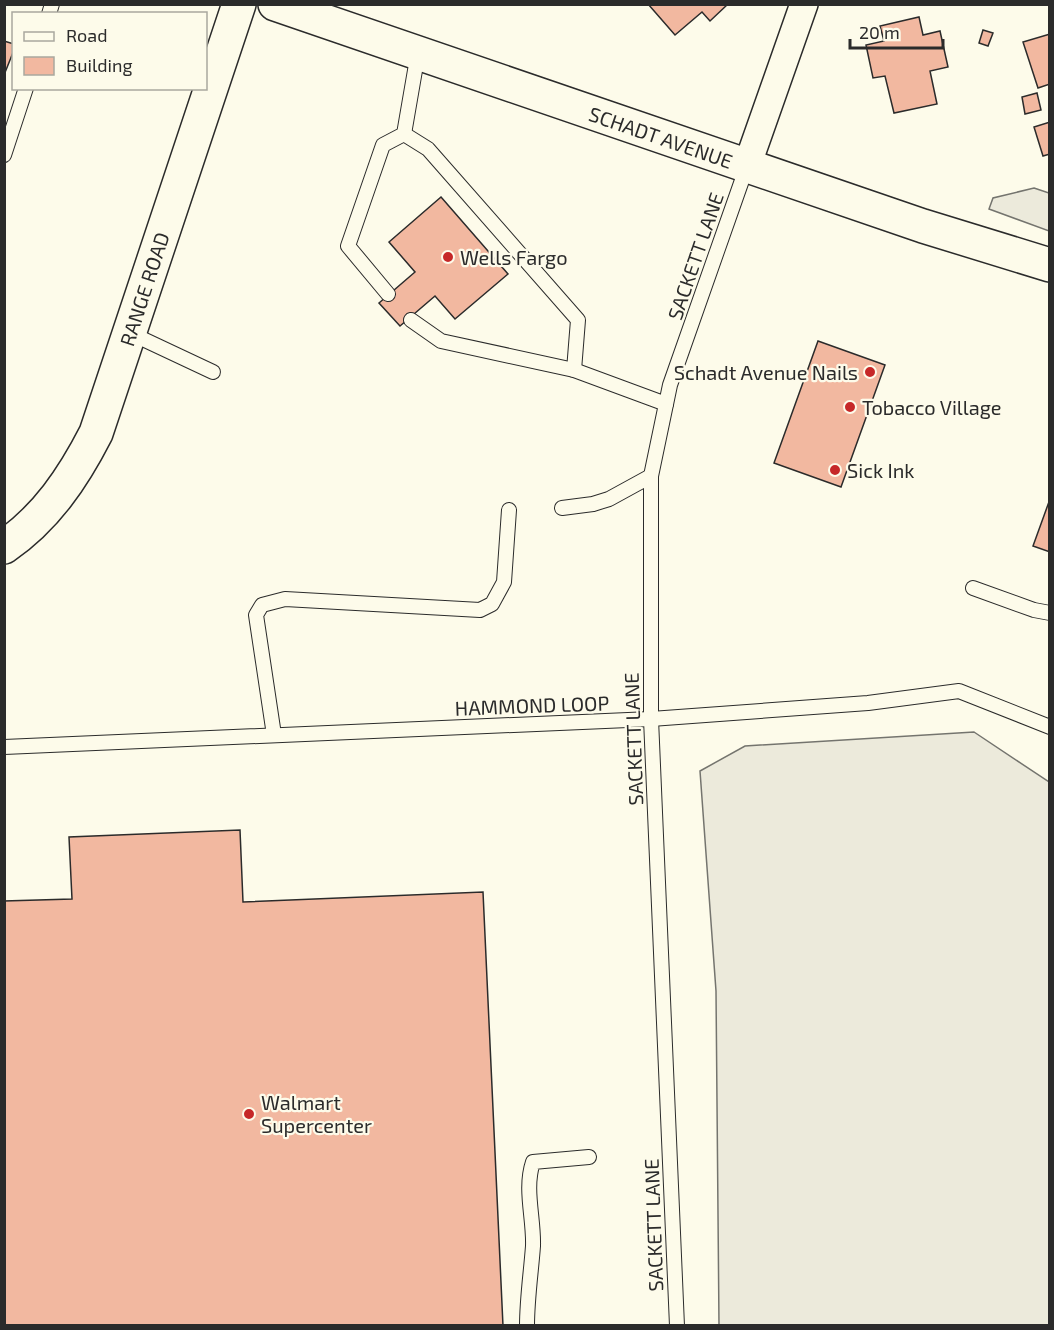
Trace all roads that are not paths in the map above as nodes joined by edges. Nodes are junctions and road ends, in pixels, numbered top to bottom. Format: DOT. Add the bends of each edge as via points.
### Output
graph roads {
  1 [pos="239,4"];
  2 [pos="275,4"];
  3 [pos="804,4"];
  4 [pos="418,53"];
  5 [pos="25,90"];
  6 [pos="404,134"];
  7 [pos="4,155"];
  8 [pos="747,166"];
  9 [pos="1050,265"];
  10 [pos="388,294"];
  11 [pos="411,320"];
  12 [pos="130,333"];
  13 [pos="574,370"];
  14 [pos="213,372"];
  15 [pos="666,404"];
  16 [pos="651,476"];
  17 [pos="562,508"];
  18 [pos="509,510"];
  19 [pos="4,547"];
  20 [pos="973,588"];
  21 [pos="1050,613"];
  22 [pos="651,719"];
  23 [pos="1050,727"];
  24 [pos="274,735"];
  25 [pos="6,744"];
  26 [pos="589,1157"];
  27 [pos="527,1326"];
  28 [pos="676,1326"];
  1 -- 12 [label="main road, RANGE ROAD"];
  2 -- 4 [label="main road, SCHADT AVENUE"];
  3 -- 8 [label="street"];
  4 -- 6 [label="lane"];
  4 -- 8 [label="main road, SCHADT AVENUE"];
  5 -- 7 [label="lane"];
  6 -- 10 [label="lane" via="383,145 348,246"];
  6 -- 13 [label="lane" via="428,149 578,320"];
  8 -- 9 [label="main road, SCHADT AVENUE"];
  8 -- 15 [label="lane, SACKETT LANE"];
  11 -- 13 [label="lane" via="441,341"];
  12 -- 14 [label="lane"];
  12 -- 19 [label="main road, RANGE ROAD" via="96,433 78,468 55,501 21,536"];
  13 -- 15 [label="lane"];
  15 -- 16 [label="lane, SACKETT LANE"];
  16 -- 17 [label="lane" via="609,499"];
  16 -- 22 [label="lane, SACKETT LANE"];
  18 -- 24 [label="lane" via="504,582 492,603 480,610 285,599 262,605 256,615"];
  20 -- 21 [label="lane"];
  22 -- 23 [label="lane, HAMMOND LOOP" via="868,703 958,692"];
  22 -- 24 [label="lane, HAMMOND LOOP"];
  22 -- 28 [label="lane, SACKETT LANE"];
  24 -- 25 [label="lane, HAMMOND LOOP"];
  26 -- 27 [label="lane" via="533,1162 529,1175 533,1245"];
}
